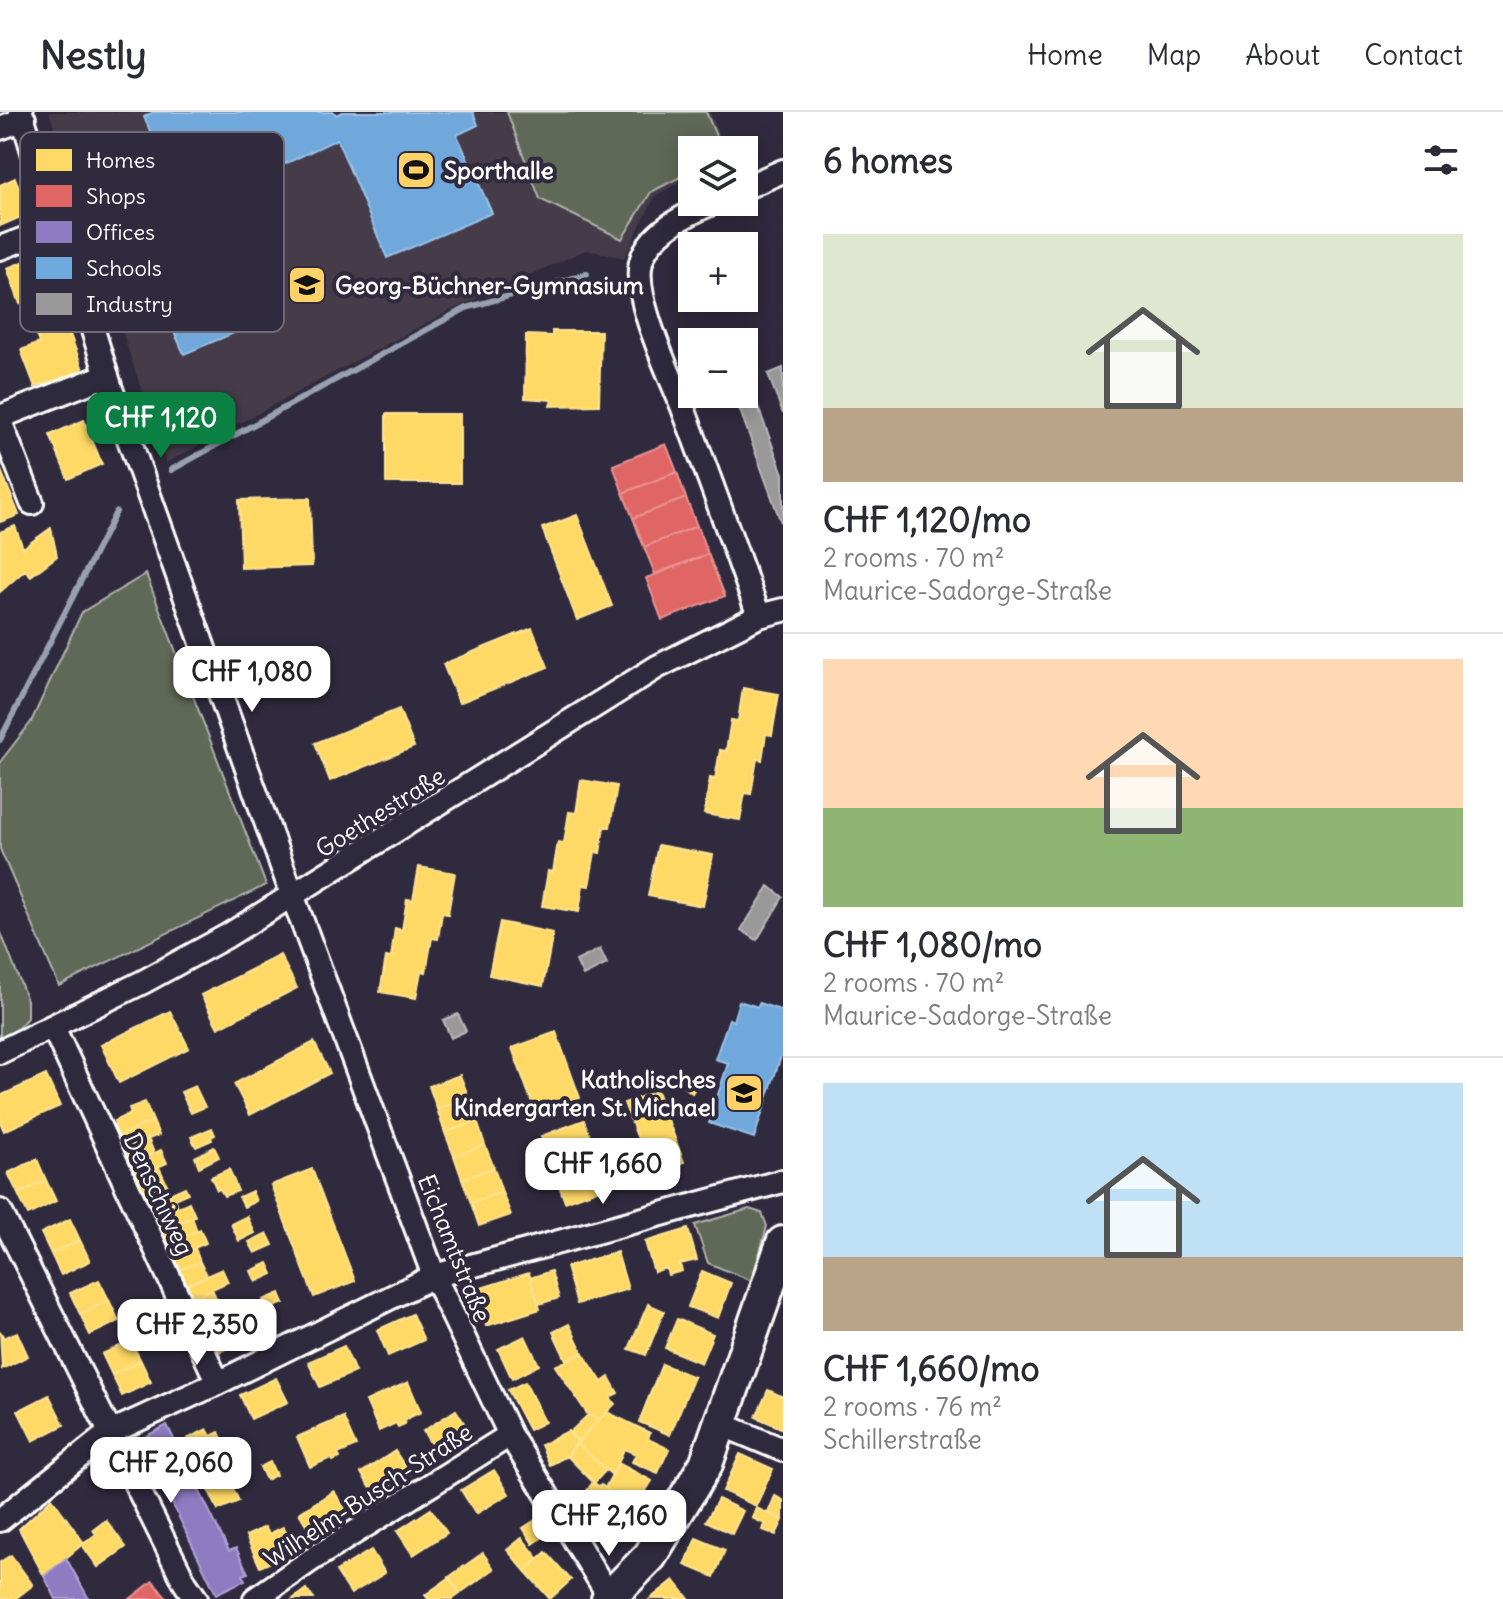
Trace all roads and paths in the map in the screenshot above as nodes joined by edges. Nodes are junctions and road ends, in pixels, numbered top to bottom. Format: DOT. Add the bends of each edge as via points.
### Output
graph roads {
  1 [pos="22,116"];
  2 [pos="0,128"];
  3 [pos="783,171"];
  4 [pos="758,182"];
  5 [pos="690,216"];
  6 [pos="20,240"];
  7 [pos="0,248"];
  8 [pos="94,332"];
  9 [pos="107,375"];
  10 [pos="0,419"];
  11 [pos="32,503"];
  12 [pos="783,610"];
  13 [pos="759,616"];
  14 [pos="293,897"];
  15 [pos="53,1027"];
  16 [pos="0,1052"];
  17 [pos="783,1181"];
  18 [pos="0,1211"];
  19 [pos="783,1243"];
  20 [pos="434,1276"];
  21 [pos="218,1383"];
  22 [pos="721,1424"];
  23 [pos="109,1433"];
  24 [pos="510,1435"];
  25 [pos="783,1450"];
  26 [pos="0,1520"];
  27 [pos="196,1599"];
  28 [pos="255,1599"];
  29 [pos="609,1599"];
  1 -- 2 [label="street"];
  3 -- 4 [label="street"];
  5 -- 13 [label="street" via="660,233 644,252 640,282"];
  6 -- 7 [label="street"];
  8 -- 9 [label="street, Eichamtstraße"];
  9 -- 10 [label="street"];
  9 -- 14 [label="street, Eichamtstraße"];
  10 -- 11 [label="street"];
  12 -- 13 [label="street, Goethestraße"];
  13 -- 14 [label="street, Goethestraße" via="657,667"];
  14 -- 15 [label="street, Goethestraße"];
  14 -- 20 [label="street, Eichamtstraße"];
  15 -- 16 [label="street, Goethestraße"];
  15 -- 21 [label="street, Denschiweg"];
  17 -- 20 [label="street"];
  18 -- 23 [label="street"];
  19 -- 22 [label="main road"];
  20 -- 21 [label="street"];
  20 -- 24 [label="street, Eichamtstraße"];
  21 -- 23 [label="street"];
  22 -- 25 [label="street"];
  22 -- 29 [label="main road" via="706,1464 650,1556"];
  23 -- 26 [label="street"];
  23 -- 27 [label="street"];
  24 -- 28 [label="street, Wilhelm-Busch-Straße"];
  24 -- 29 [label="street, Eichamtstraße"];
}
